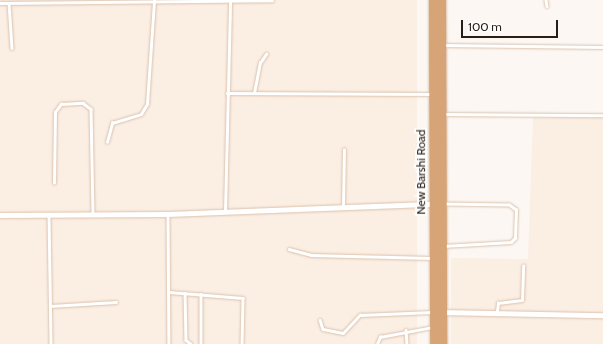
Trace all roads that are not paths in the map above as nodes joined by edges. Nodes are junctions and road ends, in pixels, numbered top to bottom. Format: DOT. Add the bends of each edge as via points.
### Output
graph roads {
  1 [pos="230,0"];
  2 [pos="272,0"];
  3 [pos="433,0"];
  4 [pos="441,0"];
  5 [pos="546,0"];
  6 [pos="22,1"];
  7 [pos="82,1"];
  8 [pos="94,1"];
  9 [pos="9,2"];
  10 [pos="154,2"];
  11 [pos="0,3"];
  12 [pos="547,6"];
  13 [pos="440,45"];
  14 [pos="603,47"];
  15 [pos="12,48"];
  16 [pos="266,54"];
  17 [pos="227,93"];
  18 [pos="254,94"];
  19 [pos="433,94"];
  20 [pos="440,114"];
  21 [pos="603,115"];
  22 [pos="107,142"];
  23 [pos="344,150"];
  24 [pos="54,183"];
  25 [pos="437,204"];
  26 [pos="343,206"];
  27 [pos="225,210"];
  28 [pos="168,214"];
  29 [pos="0,215"];
  30 [pos="49,215"];
  31 [pos="93,215"];
  32 [pos="441,246"];
  33 [pos="289,249"];
  34 [pos="433,258"];
  35 [pos="523,266"];
  36 [pos="169,292"];
  37 [pos="185,293"];
  38 [pos="201,294"];
  39 [pos="116,302"];
  40 [pos="50,306"];
  41 [pos="497,311"];
  42 [pos="438,312"];
  43 [pos="603,315"];
  44 [pos="320,320"];
  45 [pos="434,327"];
  46 [pos="406,330"];
  47 [pos="51,344"];
  48 [pos="169,344"];
  49 [pos="191,344"];
  50 [pos="201,344"];
  51 [pos="242,344"];
  52 [pos="377,344"];
  53 [pos="407,344"];
  54 [pos="434,344"];
  55 [pos="442,344"];
  1 -- 2 [label="lane"];
  1 -- 10 [label="lane"];
  1 -- 17 [label="lane"];
  3 -- 19 [label="highway, New Barshi Road"];
  4 -- 13 [label="highway, New Barshi Road"];
  5 -- 12 [label="lane"];
  6 -- 7 [label="lane"];
  6 -- 9 [label="lane"];
  7 -- 8 [label="lane"];
  8 -- 10 [label="lane"];
  9 -- 11 [label="lane"];
  9 -- 15 [label="lane"];
  10 -- 22 [label="lane" via="147,104 142,114 112,123"];
  13 -- 14 [label="lane"];
  13 -- 20 [label="highway, New Barshi Road"];
  16 -- 18 [label="lane" via="260,63"];
  17 -- 18 [label="lane"];
  17 -- 27 [label="lane"];
  18 -- 19 [label="lane"];
  19 -- 25 [label="highway, New Barshi Road"];
  20 -- 21 [label="lane"];
  20 -- 25 [label="highway, New Barshi Road"];
  23 -- 26 [label="lane"];
  24 -- 31 [label="lane" via="55,112 61,104 83,103 91,109"];
  25 -- 26 [label="street"];
  25 -- 32 [label="highway, New Barshi Road"];
  25 -- 32 [label="lane" via="509,205 516,210 515,238 511,242"];
  25 -- 34 [label="highway, New Barshi Road"];
  26 -- 27 [label="street"];
  27 -- 28 [label="street"];
  28 -- 31 [label="street"];
  28 -- 36 [label="lane"];
  29 -- 30 [label="street"];
  30 -- 31 [label="street"];
  30 -- 40 [label="lane"];
  32 -- 42 [label="highway, New Barshi Road"];
  33 -- 34 [label="lane" via="311,255"];
  34 -- 42 [label="highway, New Barshi Road"];
  35 -- 41 [label="lane" via="522,300 498,303"];
  36 -- 37 [label="lane"];
  36 -- 48 [label="lane"];
  37 -- 38 [label="lane"];
  37 -- 49 [label="lane" via="186,340"];
  38 -- 50 [label="lane"];
  38 -- 51 [label="lane" via="239,296 245,301"];
  39 -- 40 [label="lane"];
  40 -- 47 [label="lane"];
  41 -- 42 [label="street"];
  41 -- 43 [label="street"];
  42 -- 44 [label="lane" via="360,314 343,333 323,329"];
  42 -- 45 [label="highway, New Barshi Road"];
  42 -- 55 [label="highway, New Barshi Road"];
  45 -- 46 [label="lane"];
  45 -- 54 [label="highway, New Barshi Road"];
  46 -- 52 [label="lane" via="380,337"];
  46 -- 53 [label="lane"];
}
